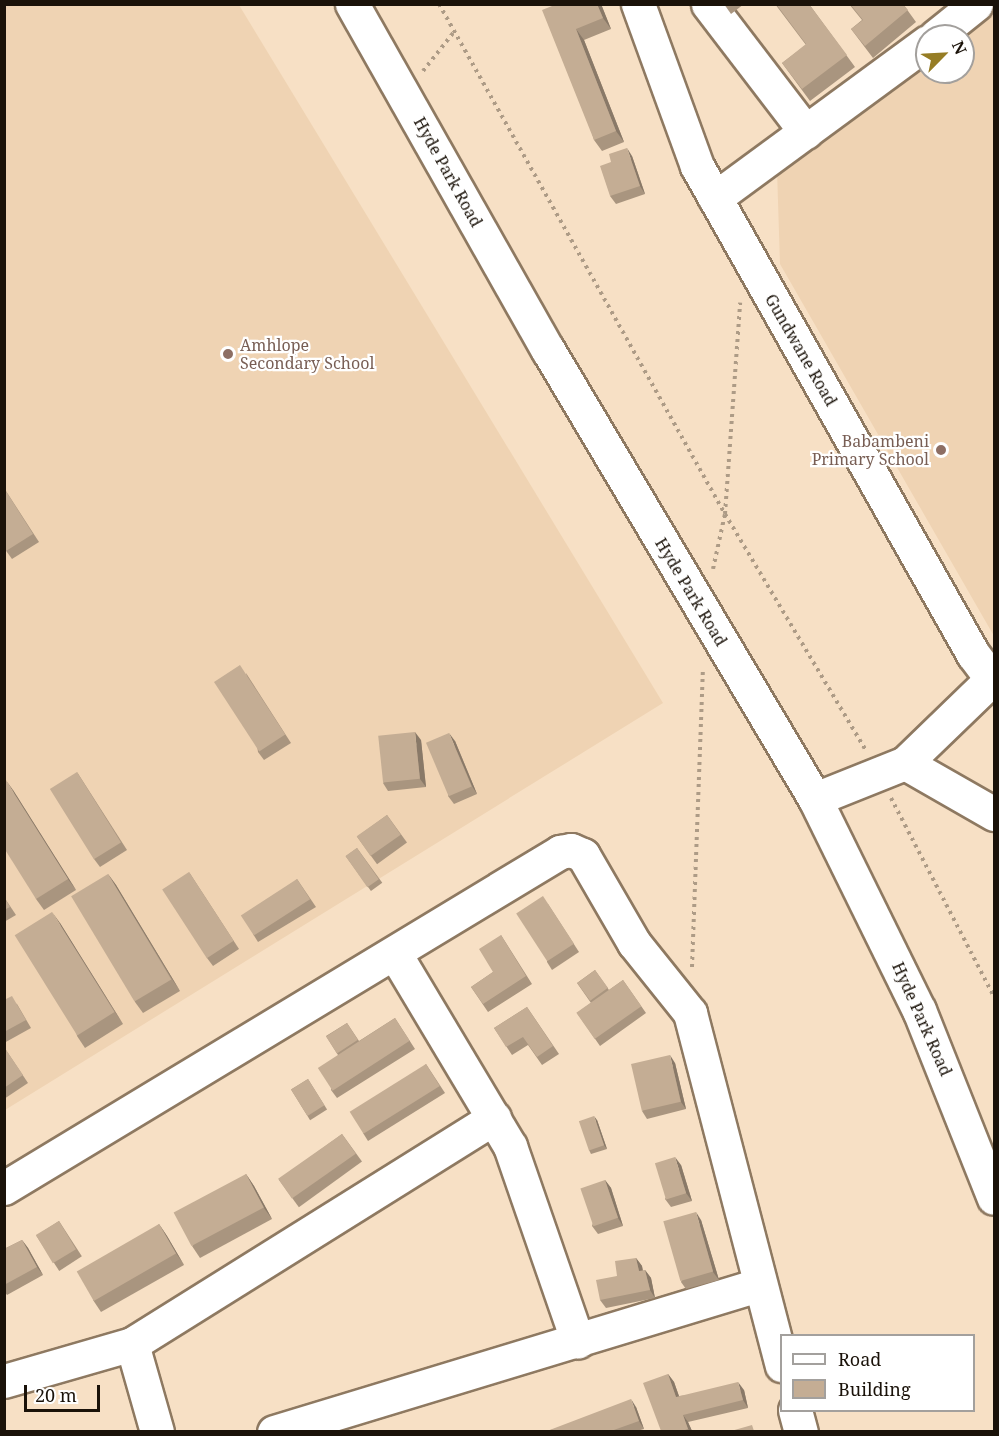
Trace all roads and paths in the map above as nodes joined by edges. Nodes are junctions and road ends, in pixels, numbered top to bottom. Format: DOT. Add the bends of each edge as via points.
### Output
graph roads {
  1 [pos="352,4"];
  2 [pos="439,4"];
  3 [pos="638,4"];
  4 [pos="708,4"];
  5 [pos="454,32"];
  6 [pos="915,51"];
  7 [pos="405,93"];
  8 [pos="806,132"];
  9 [pos="715,198"];
  10 [pos="993,680"];
  11 [pos="892,769"];
  12 [pos="815,799"];
  13 [pos="994,814"];
  14 [pos="396,954"];
  15 [pos="994,997"];
  16 [pos="494,1118"];
  17 [pos="4,1188"];
  18 [pos="994,1198"];
  19 [pos="758,1285"];
  20 [pos="578,1342"];
  21 [pos="132,1344"];
  22 [pos="780,1358"];
  23 [pos="4,1381"];
  24 [pos="796,1412"];
  25 [pos="157,1431"];
  26 [pos="274,1431"];
  27 [pos="801,1431"];
  1 -- 7 [label="street, Hyde Park Road"];
  2 -- 5 [label="path"];
  3 -- 9 [label="street, Gundwane Road" via="697,166"];
  4 -- 8 [label="street"];
  5 -- 7 [label="path"];
  5 -- 11 [label="path" via="725,514 850,720"];
  6 -- 8 [label="street"];
  7 -- 12 [label="street, Hyde Park Road" via="548,350"];
  8 -- 9 [label="street"];
  9 -- 10 [label="street, Gundwane Road" via="973,654"];
  10 -- 11 [label="street"];
  11 -- 12 [label="street"];
  11 -- 13 [label="street"];
  11 -- 15 [label="path"];
  12 -- 18 [label="street, Hyde Park Road" via="919,1010"];
  14 -- 16 [label="street"];
  14 -- 17 [label="street"];
  14 -- 19 [label="street" via="560,852 571,850 583,855 634,943 690,1013"];
  16 -- 20 [label="street" via="519,1167"];
  16 -- 21 [label="street"];
  19 -- 20 [label="street"];
  19 -- 22 [label="street"];
  20 -- 26 [label="street"];
  21 -- 23 [label="street"];
  21 -- 25 [label="street"];
  24 -- 27 [label="street"];
}
